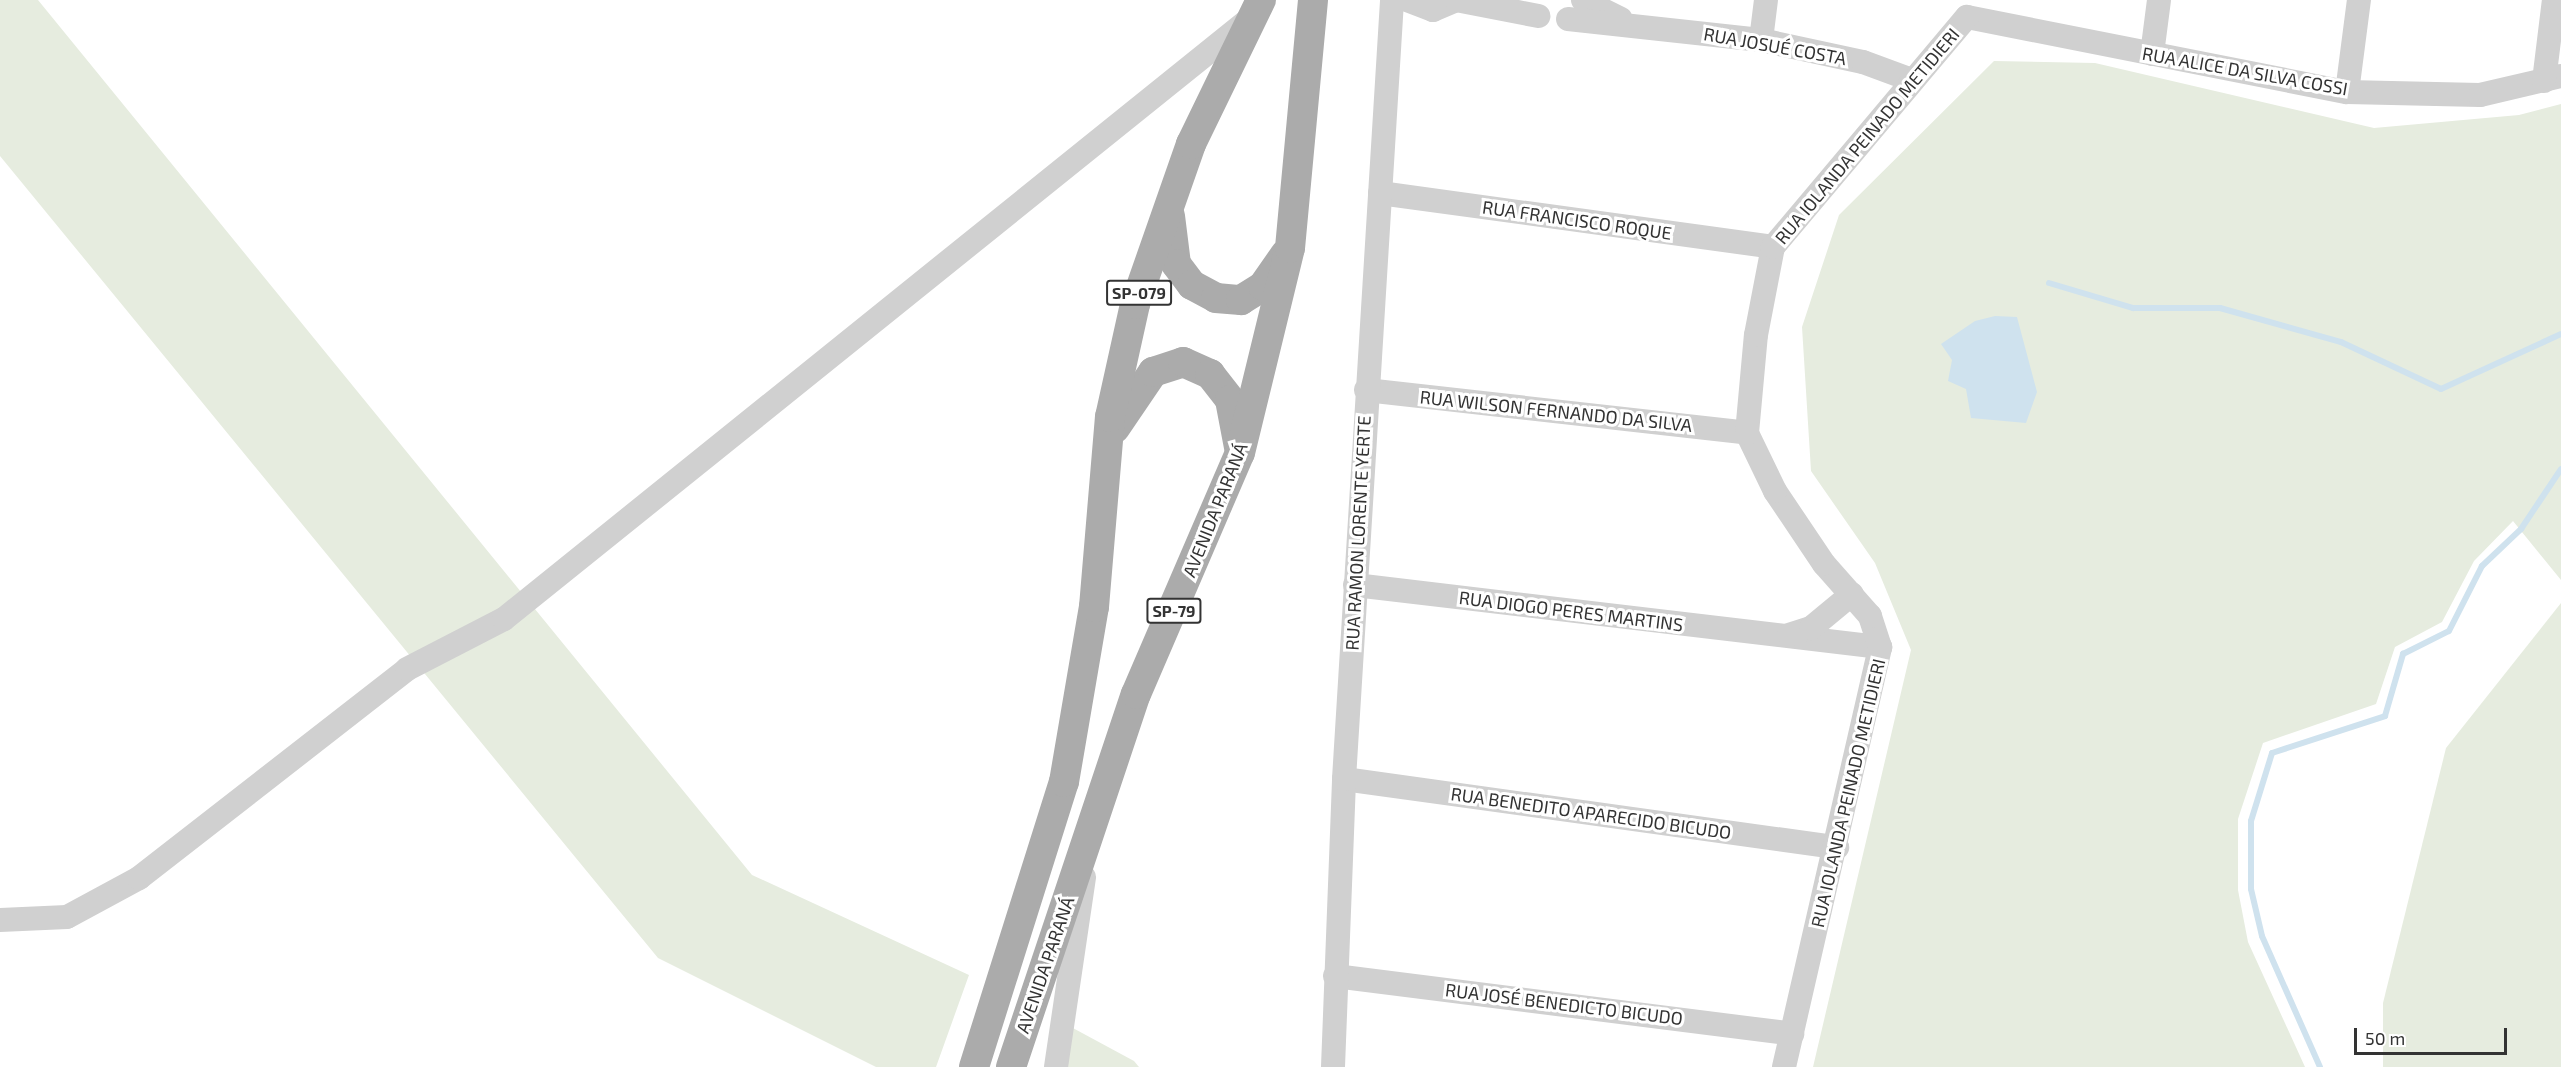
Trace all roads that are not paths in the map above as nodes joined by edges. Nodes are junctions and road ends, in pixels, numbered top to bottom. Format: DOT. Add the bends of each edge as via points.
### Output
graph roads {
  1 [pos="1313,0"];
  2 [pos="1392,0"];
  3 [pos="1407,0"];
  4 [pos="1456,0"];
  5 [pos="1766,0"];
  6 [pos="2159,0"];
  7 [pos="2359,0"];
  8 [pos="2554,0"];
  9 [pos="1578,6"];
  10 [pos="1258,7"];
  11 [pos="1535,8"];
  12 [pos="1967,9"];
  13 [pos="1761,40"];
  14 [pos="2152,54"];
  15 [pos="2553,78"];
  16 [pos="1912,80"];
  17 [pos="2347,92"];
  18 [pos="1380,193"];
  19 [pos="1170,201"];
  20 [pos="1773,247"];
  21 [pos="1290,248"];
  22 [pos="1366,390"];
  23 [pos="1747,433"];
  24 [pos="1106,441"];
  25 [pos="1240,453"];
  26 [pos="1824,564"];
  27 [pos="1355,585"];
  28 [pos="1852,594"];
  29 [pos="1828,615"];
  30 [pos="1787,636"];
  31 [pos="1880,647"];
  32 [pos="1344,779"];
  33 [pos="1091,829"];
  34 [pos="1837,847"];
  35 [pos="0,920"];
  36 [pos="1335,976"];
  37 [pos="1792,1034"];
  38 [pos="974,1067"];
  39 [pos="1011,1067"];
  40 [pos="1056,1067"];
  41 [pos="1333,1067"];
  42 [pos="1784,1067"];
  1 -- 21 [label="main road, AVENIDA PARANÁ / SP-79"];
  2 -- 18 [label="street, RUA RAMON LORENTE YERTE"];
  3 -- 4 [label="street" via="1433,10"];
  4 -- 11 [label="street"];
  5 -- 13 [label="street"];
  6 -- 14 [label="street"];
  7 -- 17 [label="street"];
  8 -- 15 [label="street"];
  9 -- 11 [label="street, RUA JOSUÉ COSTA" via="1553,23"];
  9 -- 13 [label="street, RUA JOSUÉ COSTA" via="1634,26"];
  10 -- 19 [label="main road, AVENIDA PARANÁ / SP-079" via="1191,144"];
  10 -- 35 [label="street" via="504,619 407,669 139,878 67,917"];
  12 -- 14 [label="street, RUA ALICE DA SILVA COSSI"];
  12 -- 16 [label="street, RUA IOLANDA PEINADO METIDIERI"];
  13 -- 16 [label="street, RUA JOSUÉ COSTA" via="1863,62"];
  14 -- 17 [label="street, RUA ALICE DA SILVA COSSI"];
  15 -- 17 [label="street, RUA ALICE DA SILVA COSSI" via="2480,95"];
  16 -- 20 [label="street, RUA IOLANDA PEINADO METIDIERI"];
  18 -- 20 [label="street, RUA FRANCISCO ROQUE"];
  18 -- 22 [label="street, RUA RAMON LORENTE YERTE"];
  19 -- 21 [label="main road" via="1176,264 1192,285 1216,298 1241,300 1263,286"];
  19 -- 24 [label="main road, AVENIDA PARANÁ / SP-079" via="1135,304"];
  20 -- 23 [label="street, RUA IOLANDA PEINADO METIDIERI"];
  21 -- 25 [label="main road, AVENIDA PARANÁ / SP-79"];
  22 -- 23 [label="street, RUA WILSON FERNANDO DA SILVA"];
  22 -- 27 [label="street, RUA RAMON LORENTE YERTE"];
  23 -- 26 [label="street, RUA IOLANDA PEINADO METIDIERI" via="1775,491"];
  24 -- 25 [label="main road" via="1153,372 1183,362 1210,374 1230,400"];
  24 -- 38 [label="main road, AVENIDA PARANÁ / SP-079" via="1094,608 1064,782"];
  25 -- 33 [label="main road, AVENIDA PARANÁ / SP-79" via="1136,694"];
  26 -- 28 [label="street, RUA IOLANDA PEINADO METIDIERI"];
  26 -- 29 [label="street" via="1833,585"];
  27 -- 30 [label="street, RUA DIOGO PERES MARTINS"];
  27 -- 32 [label="street, RUA RAMON LORENTE YERTE"];
  28 -- 29 [label="street"];
  28 -- 31 [label="street, RUA IOLANDA PEINADO METIDIERI" via="1870,616"];
  29 -- 30 [label="street"];
  30 -- 31 [label="street, RUA DIOGO PERES MARTINS"];
  31 -- 34 [label="street, RUA IOLANDA PEINADO METIDIERI"];
  32 -- 34 [label="street, RUA BENEDITO APARECIDO BICUDO"];
  32 -- 36 [label="street, RUA RAMON LORENTE YERTE"];
  33 -- 39 [label="main road, AVENIDA PARANÁ / SP-79"];
  33 -- 40 [label="street"];
  34 -- 37 [label="street, RUA IOLANDA PEINADO METIDIERI"];
  36 -- 37 [label="street, RUA JOSÉ BENEDICTO BICUDO"];
  36 -- 41 [label="street, RUA RAMON LORENTE YERTE"];
  37 -- 42 [label="street, RUA IOLANDA PEINADO METIDIERI"];
}
